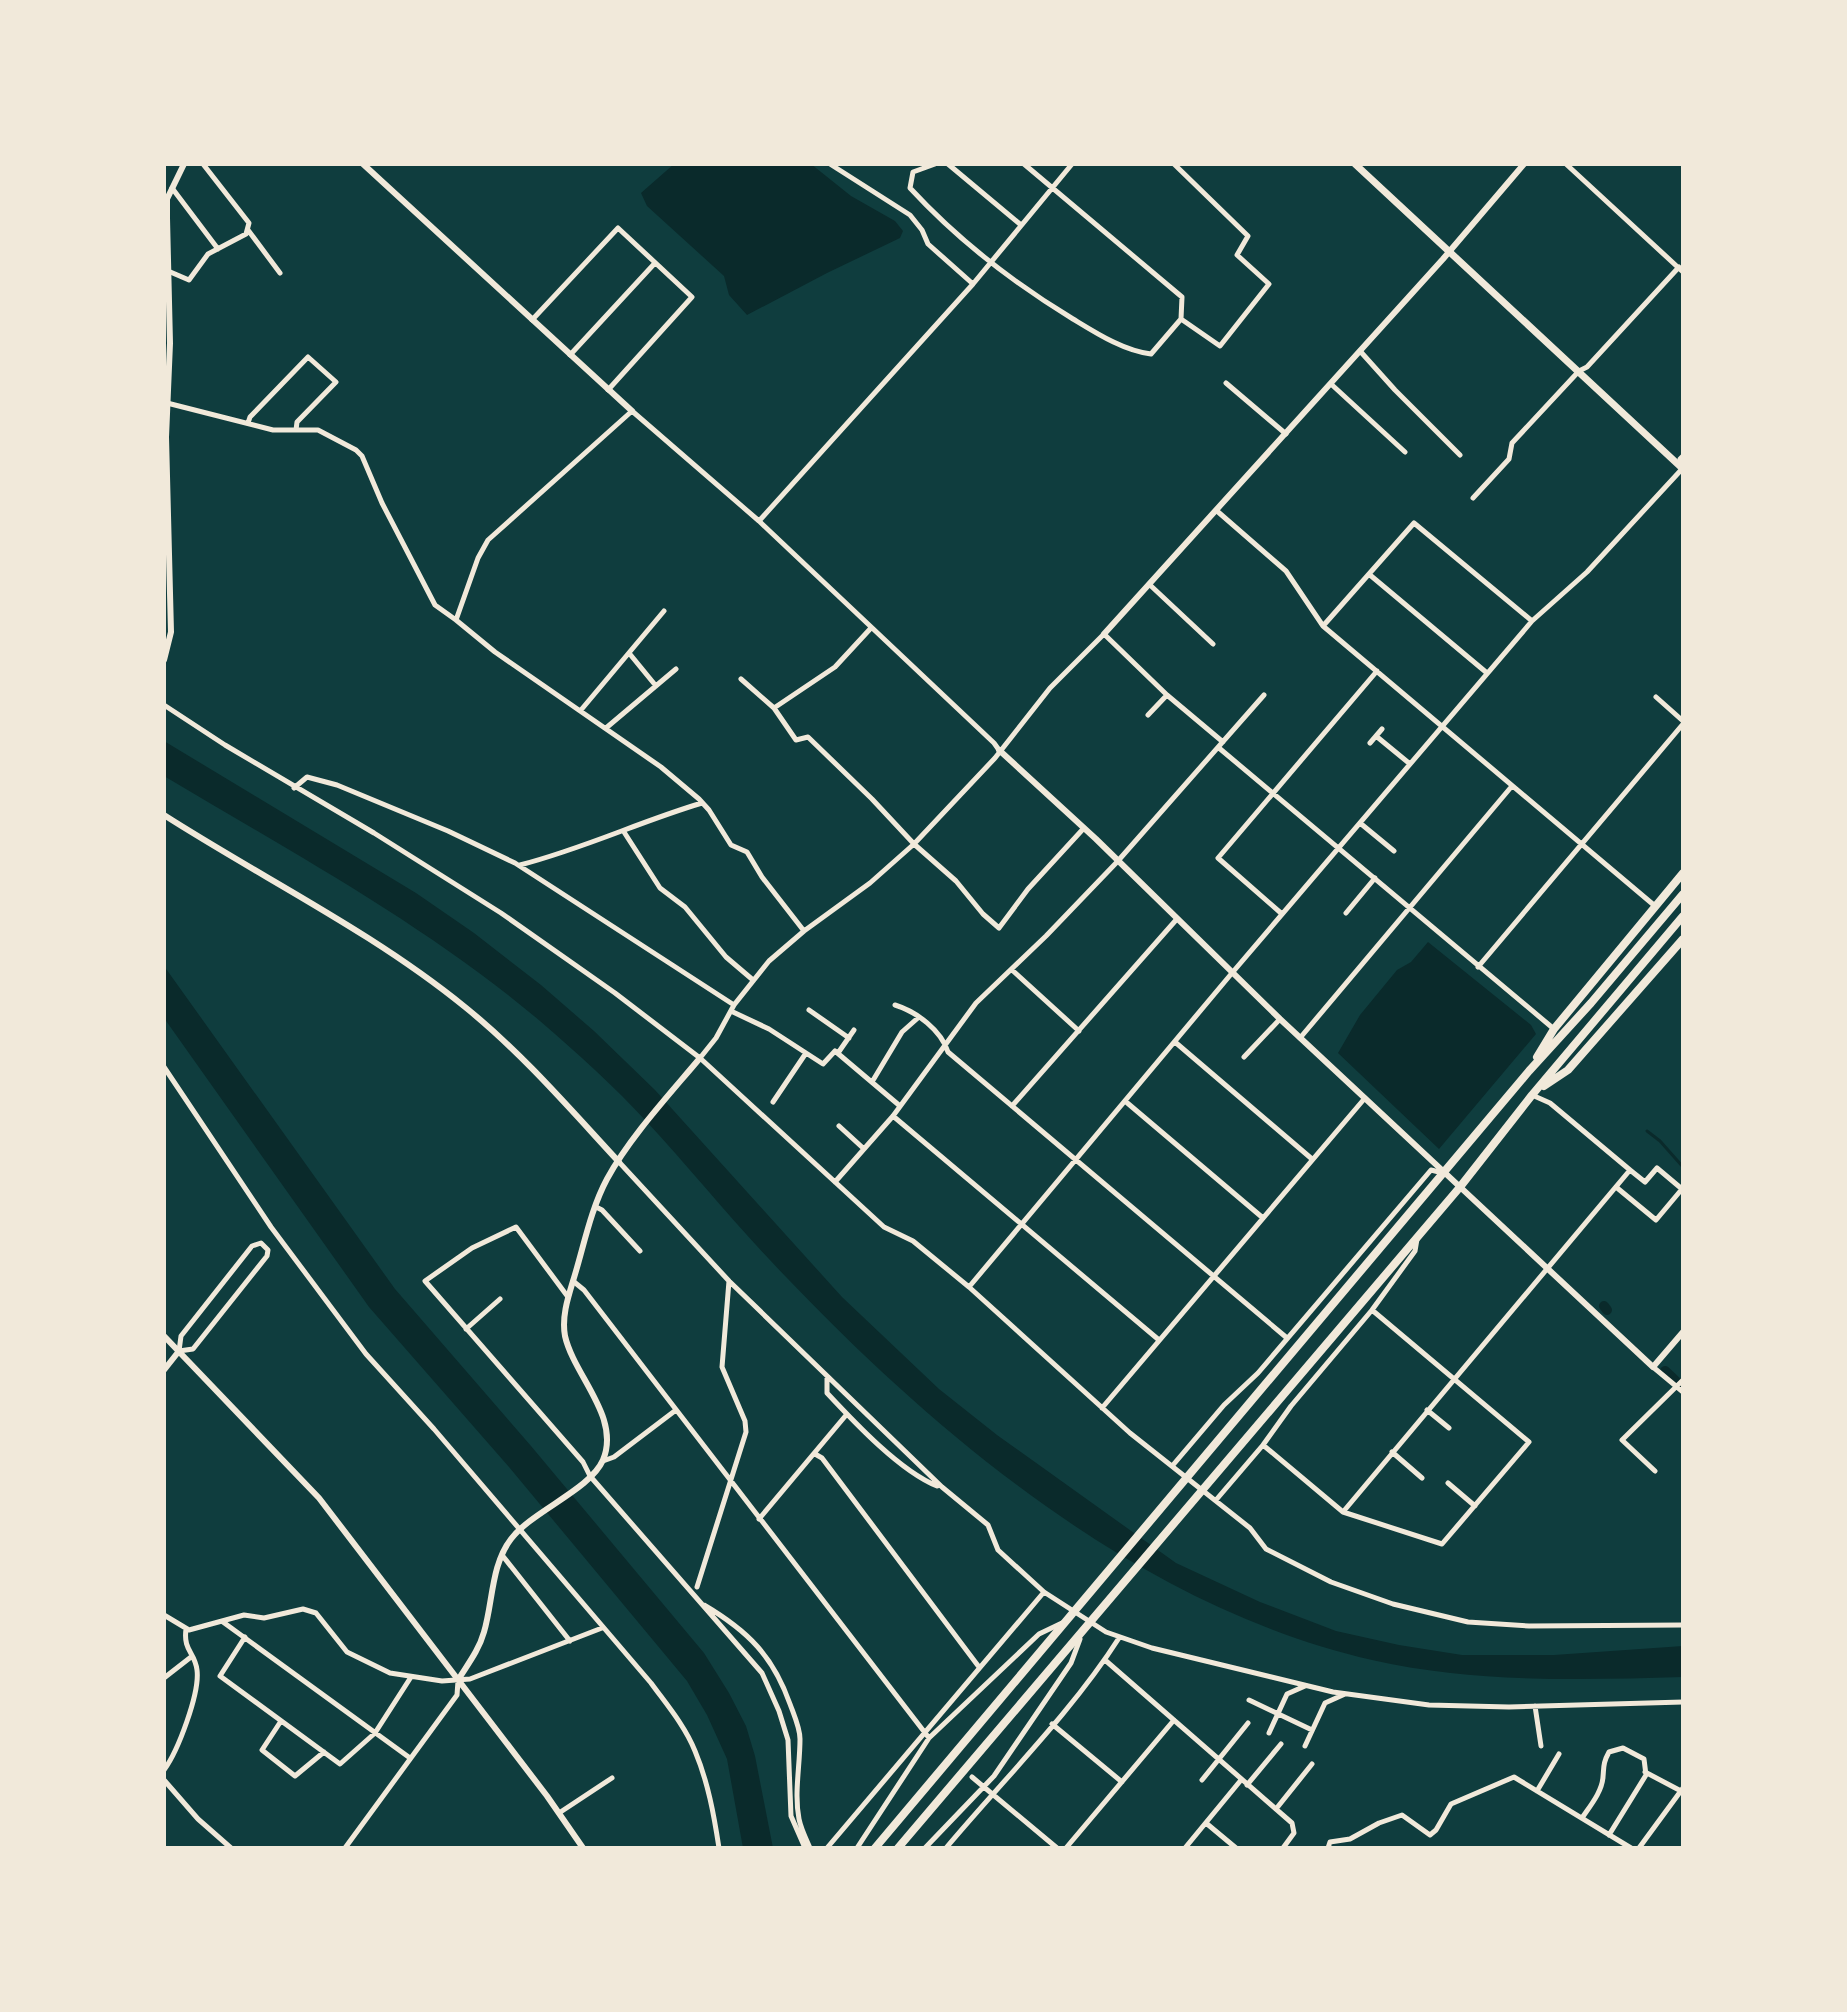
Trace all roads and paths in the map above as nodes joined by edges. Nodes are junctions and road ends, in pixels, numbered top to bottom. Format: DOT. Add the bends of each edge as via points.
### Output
graph roads {
  1 [pos="184,164"];
  2 [pos="203,164"];
  3 [pos="363,164"];
  4 [pos="830,164"];
  5 [pos="935,164"];
  6 [pos="948,164"];
  7 [pos="1024,164"];
  8 [pos="1072,164"];
  9 [pos="1174,164"];
  10 [pos="1355,164"];
  11 [pos="1524,164"];
  12 [pos="1566,164"];
  13 [pos="1052,187"];
  14 [pos="172,188"];
  15 [pos="166,216"];
  16 [pos="1021,225"];
  17 [pos="247,230"];
  18 [pos="218,249"];
  19 [pos="1449,251"];
  20 [pos="655,263"];
  21 [pos="990,263"];
  22 [pos="166,268"];
  23 [pos="1681,270"];
  24 [pos="280,273"];
  25 [pos="973,284"];
  26 [pos="1181,319"];
  27 [pos="532,320"];
  28 [pos="1360,351"];
  29 [pos="570,355"];
  30 [pos="1579,371"];
  31 [pos="1226,383"];
  32 [pos="1331,384"];
  33 [pos="1245,385"];
  34 [pos="608,390"];
  35 [pos="1395,390"];
  36 [pos="1238,393"];
  37 [pos="1389,395"];
  38 [pos="167,403"];
  39 [pos="632,411"];
  40 [pos="1427,422"];
  41 [pos="248,423"];
  42 [pos="1420,429"];
  43 [pos="296,430"];
  44 [pos="1286,434"];
  45 [pos="165,437"];
  46 [pos="1454,448"];
  47 [pos="1405,452"];
  48 [pos="1448,454"];
  49 [pos="1460,455"];
  50 [pos="1683,456"];
  51 [pos="1683,469"];
  52 [pos="1473,498"];
  53 [pos="1217,511"];
  54 [pos="759,521"];
  55 [pos="1370,575"];
  56 [pos="1150,585"];
  57 [pos="664,611"];
  58 [pos="456,620"];
  59 [pos="1532,621"];
  60 [pos="1323,626"];
  61 [pos="871,628"];
  62 [pos="1104,634"];
  63 [pos="1213,644"];
  64 [pos="629,653"];
  65 [pos="164,660"];
  66 [pos="676,669"];
  67 [pos="1377,671"];
  68 [pos="1487,673"];
  69 [pos="741,679"];
  70 [pos="656,686"];
  71 [pos="1167,695"];
  72 [pos="1264,695"];
  73 [pos="1656,697"];
  74 [pos="164,705"];
  75 [pos="774,708"];
  76 [pos="581,710"];
  77 [pos="1148,715"];
  78 [pos="1683,723"];
  79 [pos="1441,727"];
  80 [pos="606,728"];
  81 [pos="1382,729"];
  82 [pos="1376,736"];
  83 [pos="1370,743"];
  84 [pos="1221,745"];
  85 [pos="999,750"];
  86 [pos="1410,764"];
  87 [pos="1512,786"];
  88 [pos="294,788"];
  89 [pos="1274,792"];
  90 [pos="702,803"];
  91 [pos="164,815"];
  92 [pos="1360,823"];
  93 [pos="1084,828"];
  94 [pos="624,832"];
  95 [pos="914,844"];
  96 [pos="1581,844"];
  97 [pos="1339,847"];
  98 [pos="1394,851"];
  99 [pos="1117,862"];
  100 [pos="519,866"];
  101 [pos="1683,873"];
  102 [pos="1375,878"];
  103 [pos="1683,894"];
  104 [pos="1655,906"];
  105 [pos="1409,907"];
  106 [pos="1346,913"];
  107 [pos="1282,914"];
  108 [pos="1683,916"];
  109 [pos="1176,920"];
  110 [pos="804,931"];
  111 [pos="1683,939"];
  112 [pos="1478,967"];
  113 [pos="1012,970"];
  114 [pos="1232,973"];
  115 [pos="753,981"];
  116 [pos="895,1005"];
  117 [pos="734,1008"];
  118 [pos="809,1010"];
  119 [pos="919,1017"];
  120 [pos="1280,1019"];
  121 [pos="1554,1029"];
  122 [pos="854,1030"];
  123 [pos="1079,1031"];
  124 [pos="849,1038"];
  125 [pos="1300,1038"];
  126 [pos="1175,1042"];
  127 [pos="946,1046"];
  128 [pos="806,1053"];
  129 [pos="838,1053"];
  130 [pos="1244,1057"];
  131 [pos="700,1058"];
  132 [pos="164,1067"];
  133 [pos="1529,1071"];
  134 [pos="872,1082"];
  135 [pos="1534,1093"];
  136 [pos="1365,1098"];
  137 [pos="1125,1101"];
  138 [pos="773,1102"];
  139 [pos="900,1106"];
  140 [pos="1012,1106"];
  141 [pos="893,1116"];
  142 [pos="839,1126"];
  143 [pos="863,1148"];
  144 [pos="1076,1159"];
  145 [pos="1312,1159"];
  146 [pos="619,1162"];
  147 [pos="1630,1170"];
  148 [pos="1443,1173"];
  149 [pos="835,1182"];
  150 [pos="1460,1187"];
  151 [pos="1616,1187"];
  152 [pos="596,1207"];
  153 [pos="1263,1218"];
  154 [pos="1021,1224"];
  155 [pos="1418,1234"];
  156 [pos="634,1244"];
  157 [pos="627,1251"];
  158 [pos="640,1251"];
  159 [pos="1548,1268"];
  160 [pos="1215,1277"];
  161 [pos="573,1281"];
  162 [pos="729,1281"];
  163 [pos="969,1287"];
  164 [pos="568,1298"];
  165 [pos="500,1299"];
  166 [pos="1372,1310"];
  167 [pos="466,1329"];
  168 [pos="1683,1332"];
  169 [pos="164,1336"];
  170 [pos="1287,1338"];
  171 [pos="1159,1340"];
  172 [pos="179,1351"];
  173 [pos="1653,1367"];
  174 [pos="164,1370"];
  175 [pos="827,1378"];
  176 [pos="1454,1379"];
  177 [pos="1680,1383"];
  178 [pos="1683,1392"];
  179 [pos="1102,1408"];
  180 [pos="676,1410"];
  181 [pos="1427,1410"];
  182 [pos="847,1414"];
  183 [pos="1638,1424"];
  184 [pos="1449,1428"];
  185 [pos="1646,1430"];
  186 [pos="1263,1445"];
  187 [pos="1392,1452"];
  188 [pos="815,1454"];
  189 [pos="603,1461"];
  190 [pos="1644,1461"];
  191 [pos="1173,1465"];
  192 [pos="1637,1468"];
  193 [pos="1655,1471"];
  194 [pos="590,1476"];
  195 [pos="1422,1478"];
  196 [pos="731,1482"];
  197 [pos="1448,1483"];
  198 [pos="942,1487"];
  199 [pos="1216,1500"];
  200 [pos="1475,1506"];
  201 [pos="1343,1512"];
  202 [pos="759,1519"];
  203 [pos="522,1527"];
  204 [pos="502,1555"];
  205 [pos="697,1587"];
  206 [pos="1044,1592"];
  207 [pos="700,1602"];
  208 [pos="164,1615"];
  209 [pos="170,1620"];
  210 [pos="1065,1620"];
  211 [pos="223,1621"];
  212 [pos="164,1625"];
  213 [pos="1683,1625"];
  214 [pos="602,1628"];
  215 [pos="186,1629"];
  216 [pos="1082,1633"];
  217 [pos="245,1637"];
  218 [pos="1119,1638"];
  219 [pos="570,1641"];
  220 [pos="191,1657"];
  221 [pos="1105,1660"];
  222 [pos="979,1667"];
  223 [pos="411,1677"];
  224 [pos="164,1678"];
  225 [pos="458,1680"];
  226 [pos="1305,1686"];
  227 [pos="1346,1694"];
  228 [pos="1249,1700"];
  229 [pos="1683,1702"];
  230 [pos="1535,1706"];
  231 [pos="1279,1714"];
  232 [pos="1174,1720"];
  233 [pos="281,1721"];
  234 [pos="1248,1723"];
  235 [pos="1052,1724"];
  236 [pos="1312,1730"];
  237 [pos="375,1733"];
  238 [pos="923,1733"];
  239 [pos="1269,1733"];
  240 [pos="929,1738"];
  241 [pos="1281,1744"];
  242 [pos="1305,1746"];
  243 [pos="1541,1746"];
  244 [pos="324,1752"];
  245 [pos="1559,1754"];
  246 [pos="410,1758"];
  247 [pos="1218,1759"];
  248 [pos="1554,1763"];
  249 [pos="1312,1764"];
  250 [pos="1563,1768"];
  251 [pos="164,1770"];
  252 [pos="1645,1772"];
  253 [pos="972,1777"];
  254 [pos="612,1778"];
  255 [pos="164,1780"];
  256 [pos="1202,1780"];
  257 [pos="1241,1780"];
  258 [pos="1122,1782"];
  259 [pos="1247,1785"];
  260 [pos="984,1788"];
  261 [pos="1682,1790"];
  262 [pos="1537,1791"];
  263 [pos="991,1794"];
  264 [pos="1276,1809"];
  265 [pos="559,1813"];
  266 [pos="1582,1818"];
  267 [pos="1206,1823"];
  268 [pos="1609,1835"];
  269 [pos="581,1847"];
  270 [pos="231,1848"];
  271 [pos="345,1848"];
  272 [pos="719,1848"];
  273 [pos="808,1848"];
  274 [pos="827,1848"];
  275 [pos="857,1848"];
  276 [pos="875,1848"];
  277 [pos="898,1848"];
  278 [pos="925,1848"];
  279 [pos="946,1848"];
  280 [pos="1057,1848"];
  281 [pos="1066,1848"];
  282 [pos="1185,1848"];
  283 [pos="1236,1848"];
  284 [pos="1283,1848"];
  285 [pos="1328,1848"];
  286 [pos="1631,1848"];
  287 [pos="1639,1848"];
  1 -- 14 [label="street"];
  2 -- 17 [label="street" via="249,223"];
  3 -- 27 [label="street"];
  4 -- 25 [label="street" via="910,215 928,244"];
  5 -- 21 [label="street" via="913,172 910,188"];
  6 -- 16 [label="street"];
  7 -- 13 [label="street"];
  8 -- 13 [label="street"];
  9 -- 26 [label="street" via="1248,236 1237,255 1269,284 1220,346"];
  10 -- 19 [label="main road"];
  11 -- 19 [label="street"];
  12 -- 23 [label="street"];
  13 -- 16 [label="street"];
  13 -- 26 [label="street" via="1182,297"];
  14 -- 15 [label="street"];
  14 -- 18 [label="street"];
  15 -- 22 [label="street"];
  16 -- 21 [label="street"];
  17 -- 18 [label="street"];
  17 -- 24 [label="street"];
  18 -- 22 [label="street" via="189,280"];
  19 -- 28 [label="street"];
  19 -- 30 [label="main road"];
  20 -- 27 [label="street" via="618,228"];
  20 -- 29 [label="street"];
  20 -- 34 [label="street" via="692,297"];
  21 -- 25 [label="street"];
  21 -- 26 [label="street" via="1093,331 1148,354"];
  22 -- 38 [label="street"];
  23 -- 30 [label="street"];
  25 -- 54 [label="street"];
  27 -- 29 [label="street"];
  28 -- 32 [label="street"];
  28 -- 35 [label="street"];
  29 -- 34 [label="street"];
  30 -- 51 [label="main road"];
  30 -- 52 [label="street" via="1512,443 1509,459"];
  31 -- 36 [label="street"];
  32 -- 44 [label="street"];
  32 -- 47 [label="street"];
  33 -- 36 [label="street"];
  34 -- 39 [label="street"];
  35 -- 37 [label="street"];
  35 -- 40 [label="street"];
  36 -- 44 [label="street"];
  38 -- 41 [label="street"];
  38 -- 45 [label="street"];
  39 -- 54 [label="street"];
  39 -- 58 [label="street" via="488,540"];
  40 -- 42 [label="street"];
  40 -- 46 [label="street"];
  41 -- 43 [label="street"];
  41 -- 43 [label="street" via="308,357 336,382 297,422"];
  43 -- 58 [label="street" via="318,430 362,456 435,605"];
  44 -- 53 [label="street"];
  45 -- 65 [label="street" via="171,632"];
  46 -- 48 [label="street"];
  46 -- 49 [label="street"];
  50 -- 51 [label="street"];
  51 -- 59 [label="street" via="1587,572"];
  53 -- 56 [label="street"];
  53 -- 60 [label="street" via="1286,571"];
  54 -- 61 [label="street"];
  55 -- 59 [label="street" via="1414,523"];
  55 -- 60 [label="street"];
  55 -- 68 [label="street"];
  56 -- 62 [label="street"];
  56 -- 63 [label="street"];
  57 -- 64 [label="street"];
  58 -- 76 [label="street"];
  59 -- 68 [label="street"];
  60 -- 67 [label="street"];
  61 -- 75 [label="street" via="835,667"];
  61 -- 85 [label="street"];
  62 -- 71 [label="street"];
  62 -- 85 [label="street"];
  64 -- 70 [label="street"];
  64 -- 76 [label="street"];
  66 -- 70 [label="street"];
  67 -- 79 [label="street"];
  67 -- 89 [label="street"];
  68 -- 79 [label="street"];
  69 -- 75 [label="street"];
  70 -- 80 [label="street"];
  71 -- 77 [label="street"];
  71 -- 84 [label="street"];
  72 -- 84 [label="street"];
  73 -- 78 [label="street"];
  74 -- 88 [label="street"];
  75 -- 95 [label="street" via="796,740 808,737"];
  76 -- 80 [label="street"];
  78 -- 96 [label="street"];
  79 -- 86 [label="street"];
  79 -- 87 [label="street"];
  80 -- 90 [label="street"];
  81 -- 82 [label="street"];
  82 -- 83 [label="street"];
  82 -- 86 [label="street"];
  84 -- 89 [label="street"];
  84 -- 99 [label="street"];
  85 -- 93 [label="street"];
  85 -- 95 [label="street"];
  86 -- 92 [label="street"];
  87 -- 96 [label="street"];
  87 -- 105 [label="street"];
  88 -- 100 [label="street" via="307,777 337,785"];
  88 -- 131 [label="street" via="501,913"];
  89 -- 97 [label="street"];
  89 -- 107 [label="street" via="1218,858"];
  90 -- 94 [label="street"];
  90 -- 110 [label="street" via="731,845 747,852"];
  91 -- 146 [label="street" via="395,956 465,1007 516,1052"];
  92 -- 97 [label="street"];
  92 -- 98 [label="street"];
  93 -- 95 [label="street" via="999,928"];
  93 -- 99 [label="street"];
  94 -- 100 [label="street"];
  94 -- 115 [label="street" via="660,888 685,907"];
  95 -- 110 [label="street"];
  96 -- 104 [label="street"];
  96 -- 112 [label="street"];
  97 -- 102 [label="street"];
  97 -- 107 [label="street"];
  99 -- 109 [label="street"];
  99 -- 113 [label="street"];
  100 -- 117 [label="street"];
  101 -- 104 [label="highway"];
  102 -- 105 [label="street"];
  102 -- 106 [label="street"];
  103 -- 133 [label="highway"];
  104 -- 121 [label="highway"];
  105 -- 112 [label="street"];
  105 -- 125 [label="street"];
  107 -- 114 [label="street"];
  108 -- 135 [label="highway"];
  109 -- 114 [label="street"];
  109 -- 123 [label="street"];
  110 -- 115 [label="street"];
  111 -- 135 [label="highway" via="1568,1070"];
  112 -- 121 [label="street"];
  113 -- 123 [label="street"];
  113 -- 127 [label="street" via="976,1003"];
  114 -- 120 [label="street"];
  114 -- 126 [label="street"];
  115 -- 117 [label="street"];
  116 -- 119 [label="street"];
  117 -- 128 [label="street"];
  117 -- 131 [label="street"];
  118 -- 124 [label="street"];
  119 -- 127 [label="street"];
  119 -- 134 [label="street" via="902,1032"];
  120 -- 125 [label="street"];
  120 -- 130 [label="street"];
  121 -- 133 [label="highway"];
  122 -- 124 [label="street"];
  123 -- 140 [label="street"];
  124 -- 129 [label="street"];
  125 -- 136 [label="street"];
  126 -- 137 [label="street"];
  126 -- 145 [label="street"];
  127 -- 139 [label="street"];
  127 -- 140 [label="street"];
  128 -- 129 [label="street" via="823,1064"];
  128 -- 138 [label="street"];
  129 -- 134 [label="street"];
  131 -- 146 [label="street"];
  131 -- 149 [label="street"];
  132 -- 203 [label="street" via="271,1227 366,1354"];
  133 -- 148 [label="highway"];
  134 -- 139 [label="street"];
  135 -- 147 [label="street"];
  135 -- 150 [label="highway"];
  136 -- 145 [label="street"];
  136 -- 148 [label="street"];
  137 -- 144 [label="street"];
  137 -- 153 [label="street"];
  139 -- 141 [label="street"];
  140 -- 144 [label="street"];
  141 -- 143 [label="street"];
  141 -- 154 [label="street"];
  142 -- 143 [label="street"];
  143 -- 149 [label="street"];
  144 -- 154 [label="street"];
  144 -- 160 [label="street"];
  145 -- 153 [label="street"];
  146 -- 152 [label="street"];
  146 -- 162 [label="street"];
  147 -- 151 [label="street"];
  147 -- 151 [label="street" via="1645,1182 1657,1168 1682,1189 1656,1220"];
  148 -- 150 [label="street"];
  148 -- 170 [label="street" via="1431,1170"];
  148 -- 210 [label="highway"];
  149 -- 163 [label="street" via="884,1227 913,1241"];
  150 -- 155 [label="highway"];
  150 -- 159 [label="street"];
  151 -- 159 [label="street"];
  152 -- 156 [label="street"];
  152 -- 161 [label="street"];
  153 -- 160 [label="street"];
  154 -- 163 [label="street"];
  154 -- 171 [label="street"];
  155 -- 166 [label="street" via="1415,1251"];
  155 -- 216 [label="highway"];
  156 -- 157 [label="street"];
  156 -- 158 [label="street"];
  159 -- 173 [label="street"];
  159 -- 176 [label="street"];
  160 -- 170 [label="street"];
  160 -- 171 [label="street"];
  161 -- 164 [label="street"];
  161 -- 180 [label="street"];
  162 -- 175 [label="street"];
  162 -- 196 [label="street" via="722,1367 746,1432"];
  163 -- 179 [label="street"];
  164 -- 167 [label="street" via="516,1227 472,1248 425,1281"];
  164 -- 189 [label="street" via="564,1333 605,1426"];
  165 -- 167 [label="street"];
  166 -- 176 [label="street"];
  166 -- 186 [label="street"];
  167 -- 194 [label="street"];
  168 -- 173 [label="street"];
  169 -- 172 [label="street"];
  170 -- 191 [label="street"];
  171 -- 179 [label="street"];
  172 -- 172 [label="street" via="181,1336 252,1246 261,1243 268,1250 264,1260 193,1349"];
  172 -- 174 [label="street"];
  172 -- 225 [label="street" via="319,1498"];
  173 -- 177 [label="street"];
  175 -- 182 [label="street" via="827,1393"];
  175 -- 198 [label="street"];
  176 -- 181 [label="street"];
  176 -- 200 [label="street" via="1529,1442"];
  177 -- 178 [label="street"];
  177 -- 183 [label="street"];
  179 -- 191 [label="street"];
  180 -- 189 [label="street"];
  180 -- 196 [label="street"];
  181 -- 184 [label="street"];
  181 -- 187 [label="street"];
  182 -- 188 [label="street"];
  182 -- 198 [label="street" via="918,1478"];
  183 -- 185 [label="street"];
  183 -- 190 [label="street" via="1622,1440"];
  186 -- 199 [label="street"];
  186 -- 201 [label="street"];
  187 -- 195 [label="street"];
  187 -- 201 [label="street"];
  188 -- 202 [label="street"];
  188 -- 222 [label="street"];
  189 -- 194 [label="street"];
  190 -- 192 [label="street"];
  190 -- 193 [label="street"];
  191 -- 199 [label="street"];
  194 -- 203 [label="street"];
  194 -- 207 [label="street"];
  196 -- 202 [label="street"];
  196 -- 205 [label="street"];
  197 -- 200 [label="street"];
  198 -- 206 [label="street" via="988,1525 998,1550"];
  199 -- 213 [label="street" via="1266,1549 1331,1582 1440,1617 1529,1626"];
  200 -- 201 [label="street" via="1442,1544"];
  202 -- 238 [label="street"];
  203 -- 204 [label="street"];
  203 -- 214 [label="street"];
  204 -- 219 [label="street"];
  204 -- 225 [label="street" via="480,1643"];
  206 -- 218 [label="street"];
  206 -- 222 [label="street"];
  207 -- 273 [label="street" via="747,1653 770,1688 788,1740 791,1816"];
  207 -- 273 [label="street" via="755,1642 781,1678 800,1736 799,1821"];
  208 -- 209 [label="street"];
  209 -- 212 [label="street"];
  209 -- 215 [label="street"];
  210 -- 240 [label="street" via="1039,1634"];
  210 -- 276 [label="highway"];
  211 -- 215 [label="street"];
  211 -- 217 [label="street"];
  211 -- 223 [label="street" via="303,1609 316,1613 347,1652"];
  214 -- 219 [label="street"];
  214 -- 272 [label="street" via="651,1683 695,1749 710,1792"];
  215 -- 220 [label="street" via="184,1643"];
  216 -- 260 [label="street" via="1071,1663"];
  216 -- 277 [label="highway"];
  217 -- 233 [label="street" via="220,1676"];
  217 -- 237 [label="street"];
  218 -- 221 [label="street"];
  218 -- 226 [label="street"];
  219 -- 225 [label="street"];
  220 -- 224 [label="street"];
  220 -- 251 [label="street" via="197,1668 196,1699"];
  221 -- 232 [label="street"];
  221 -- 235 [label="street"];
  222 -- 238 [label="street"];
  223 -- 225 [label="street"];
  223 -- 237 [label="street"];
  225 -- 246 [label="street" via="457,1695"];
  225 -- 265 [label="street"];
  226 -- 227 [label="street"];
  226 -- 231 [label="street" via="1287,1694"];
  227 -- 230 [label="street" via="1429,1705"];
  227 -- 236 [label="street" via="1325,1703"];
  228 -- 231 [label="street"];
  229 -- 230 [label="street"];
  230 -- 243 [label="street"];
  231 -- 236 [label="street"];
  231 -- 239 [label="street"];
  232 -- 247 [label="street"];
  232 -- 258 [label="street"];
  233 -- 244 [label="street"];
  233 -- 244 [label="street" via="262,1750 295,1776"];
  234 -- 247 [label="street"];
  235 -- 258 [label="street"];
  235 -- 263 [label="street"];
  236 -- 242 [label="street"];
  237 -- 244 [label="street" via="340,1764"];
  237 -- 246 [label="street"];
  238 -- 240 [label="street"];
  238 -- 274 [label="street"];
  240 -- 275 [label="street"];
  241 -- 259 [label="street"];
  245 -- 248 [label="street"];
  246 -- 271 [label="street"];
  247 -- 256 [label="street"];
  247 -- 257 [label="street"];
  248 -- 250 [label="street"];
  248 -- 262 [label="street"];
  249 -- 264 [label="street"];
  252 -- 261 [label="street"];
  252 -- 266 [label="street" via="1644,1759 1623,1748 1609,1752 1598,1794"];
  252 -- 268 [label="street"];
  253 -- 260 [label="street"];
  254 -- 265 [label="street"];
  255 -- 270 [label="street"];
  257 -- 259 [label="street"];
  257 -- 267 [label="street"];
  258 -- 281 [label="street"];
  259 -- 264 [label="street"];
  260 -- 263 [label="street"];
  260 -- 278 [label="street"];
  261 -- 287 [label="street"];
  262 -- 266 [label="street"];
  262 -- 285 [label="street" via="1514,1777 1451,1804 1430,1835 1402,1815 1350,1839 1330,1842"];
  263 -- 279 [label="street"];
  263 -- 280 [label="street"];
  264 -- 284 [label="street" via="1292,1823 1294,1833"];
  265 -- 269 [label="street"];
  266 -- 268 [label="street"];
  267 -- 282 [label="street"];
  267 -- 283 [label="street"];
  268 -- 286 [label="street"];
}
